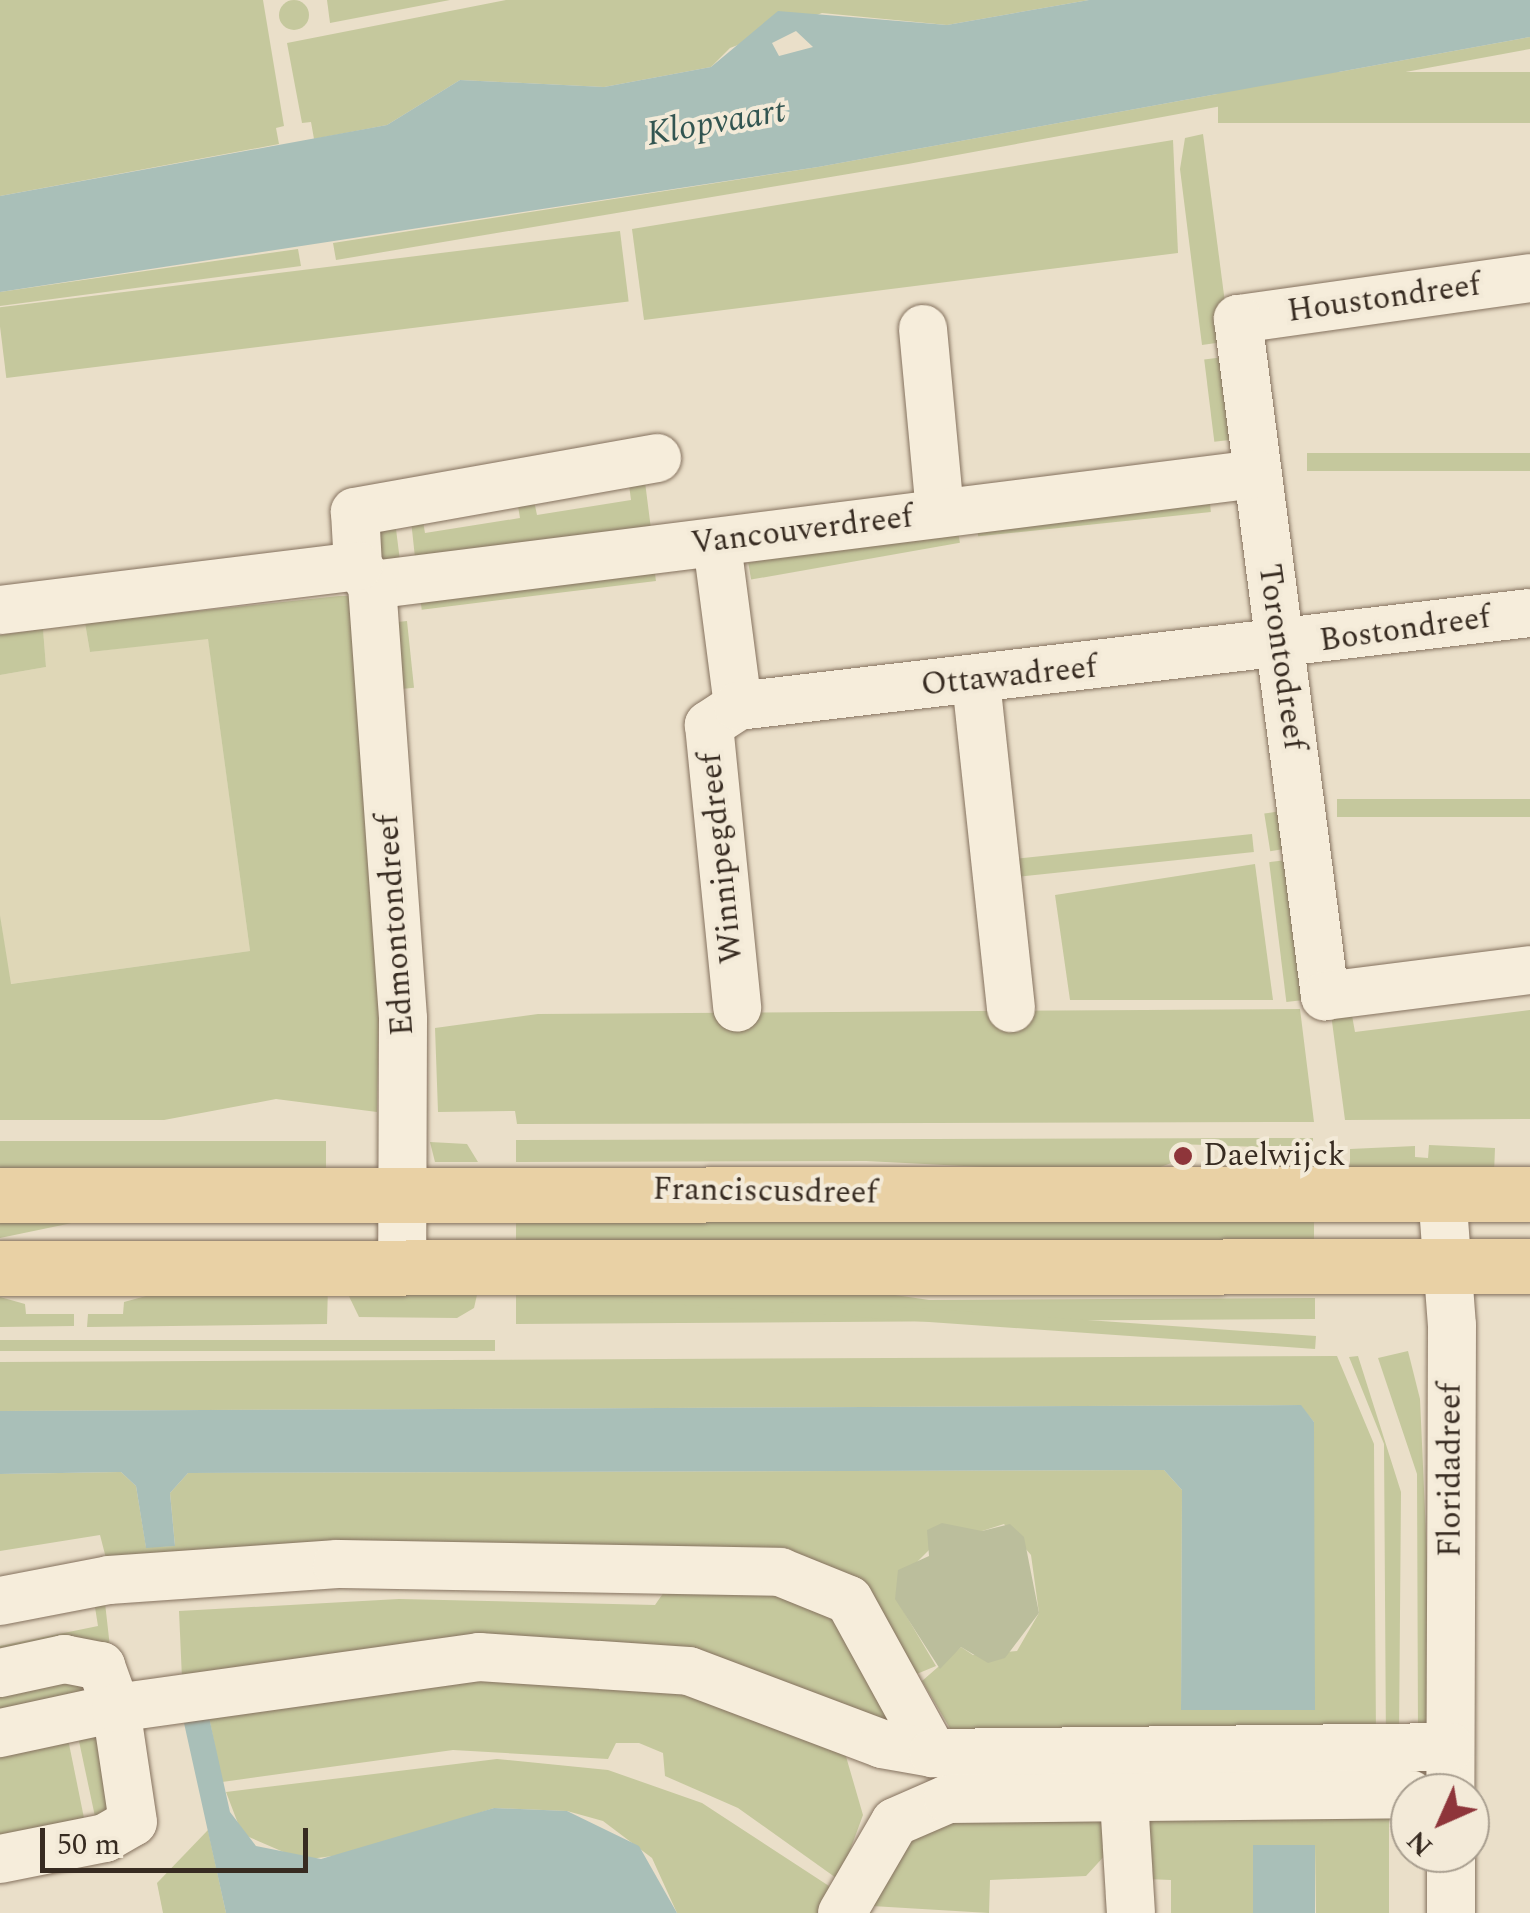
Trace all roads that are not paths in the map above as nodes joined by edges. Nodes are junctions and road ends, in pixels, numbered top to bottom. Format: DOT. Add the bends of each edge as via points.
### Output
graph roads {
  1 [pos="1530,278"];
  2 [pos="1238,319"];
  3 [pos="923,329"];
  4 [pos="657,458"];
  5 [pos="1256,474"];
  6 [pos="940,514"];
  7 [pos="717,544"];
  8 [pos="365,575"];
  9 [pos="0,610"];
  10 [pos="1530,613"];
  11 [pos="1280,648"];
  12 [pos="976,681"];
  13 [pos="738,706"];
  14 [pos="1530,970"];
  15 [pos="737,1008"];
  16 [pos="1011,1008"];
  17 [pos="1442,1193"];
  18 [pos="1530,1194"];
  19 [pos="0,1195"];
  20 [pos="404,1196"];
  21 [pos="402,1266"];
  22 [pos="1530,1266"];
  23 [pos="0,1268"];
  24 [pos="1449,1268"];
  25 [pos="0,1601"];
  26 [pos="0,1674"];
  27 [pos="116,1708"];
  28 [pos="0,1733"];
  29 [pos="932,1753"];
  30 [pos="1450,1770"];
  31 [pos="1122,1777"];
  32 [pos="1034,1778"];
  33 [pos="1390,1793"];
  34 [pos="0,1859"];
  35 [pos="1451,1873"];
  36 [pos="842,1913"];
  37 [pos="1131,1913"];
  38 [pos="1451,1913"];
  1 -- 2 [label="street, Houstondreef"];
  2 -- 5 [label="street, Torontodreef"];
  3 -- 6 [label="street"];
  4 -- 8 [label="street" via="355,512"];
  5 -- 6 [label="street, Vancouverdreef"];
  5 -- 11 [label="street, Torontodreef"];
  6 -- 7 [label="street, Vancouverdreef"];
  7 -- 8 [label="street, Vancouverdreef"];
  7 -- 13 [label="street, Winnipegdreef"];
  8 -- 9 [label="street, Vancouverdreef"];
  8 -- 20 [label="street, Edmontondreef" via="404,1019"];
  10 -- 11 [label="street, Bostondreef"];
  11 -- 12 [label="street, Ottawadreef"];
  11 -- 14 [label="street, Torontodreef" via="1326,996"];
  12 -- 13 [label="street, Ottawadreef"];
  12 -- 16 [label="street"];
  13 -- 15 [label="street, Winnipegdreef" via="709,725"];
  17 -- 18 [label="main road, Franciscusdreef"];
  17 -- 20 [label="main road, Franciscusdreef" via="485,1188"];
  17 -- 24 [label="street, Floridadreef"];
  19 -- 20 [label="main road, Franciscusdreef"];
  20 -- 21 [label="street, Edmontondreef"];
  21 -- 23 [label="main road"];
  21 -- 24 [label="main road"];
  22 -- 24 [label="main road"];
  24 -- 30 [label="street, Floridadreef"];
  25 -- 29 [label="street" via="109,1580 337,1564 780,1572 849,1600 872,1629"];
  26 -- 27 [label="street" via="64,1659 101,1666"];
  27 -- 28 [label="street"];
  27 -- 29 [label="street" via="390,1665 590,1658 689,1671 882,1744"];
  27 -- 34 [label="street" via="133,1822 105,1838"];
  29 -- 32 [label="street"];
  30 -- 31 [label="street, Floridadreef"];
  31 -- 32 [label="street, Floridadreef"];
  31 -- 33 [label="street, Floridadreef"];
  31 -- 37 [label="street"];
  32 -- 36 [label="street" via="908,1813 883,1836"];
  35 -- 38 [label="street"];
}
